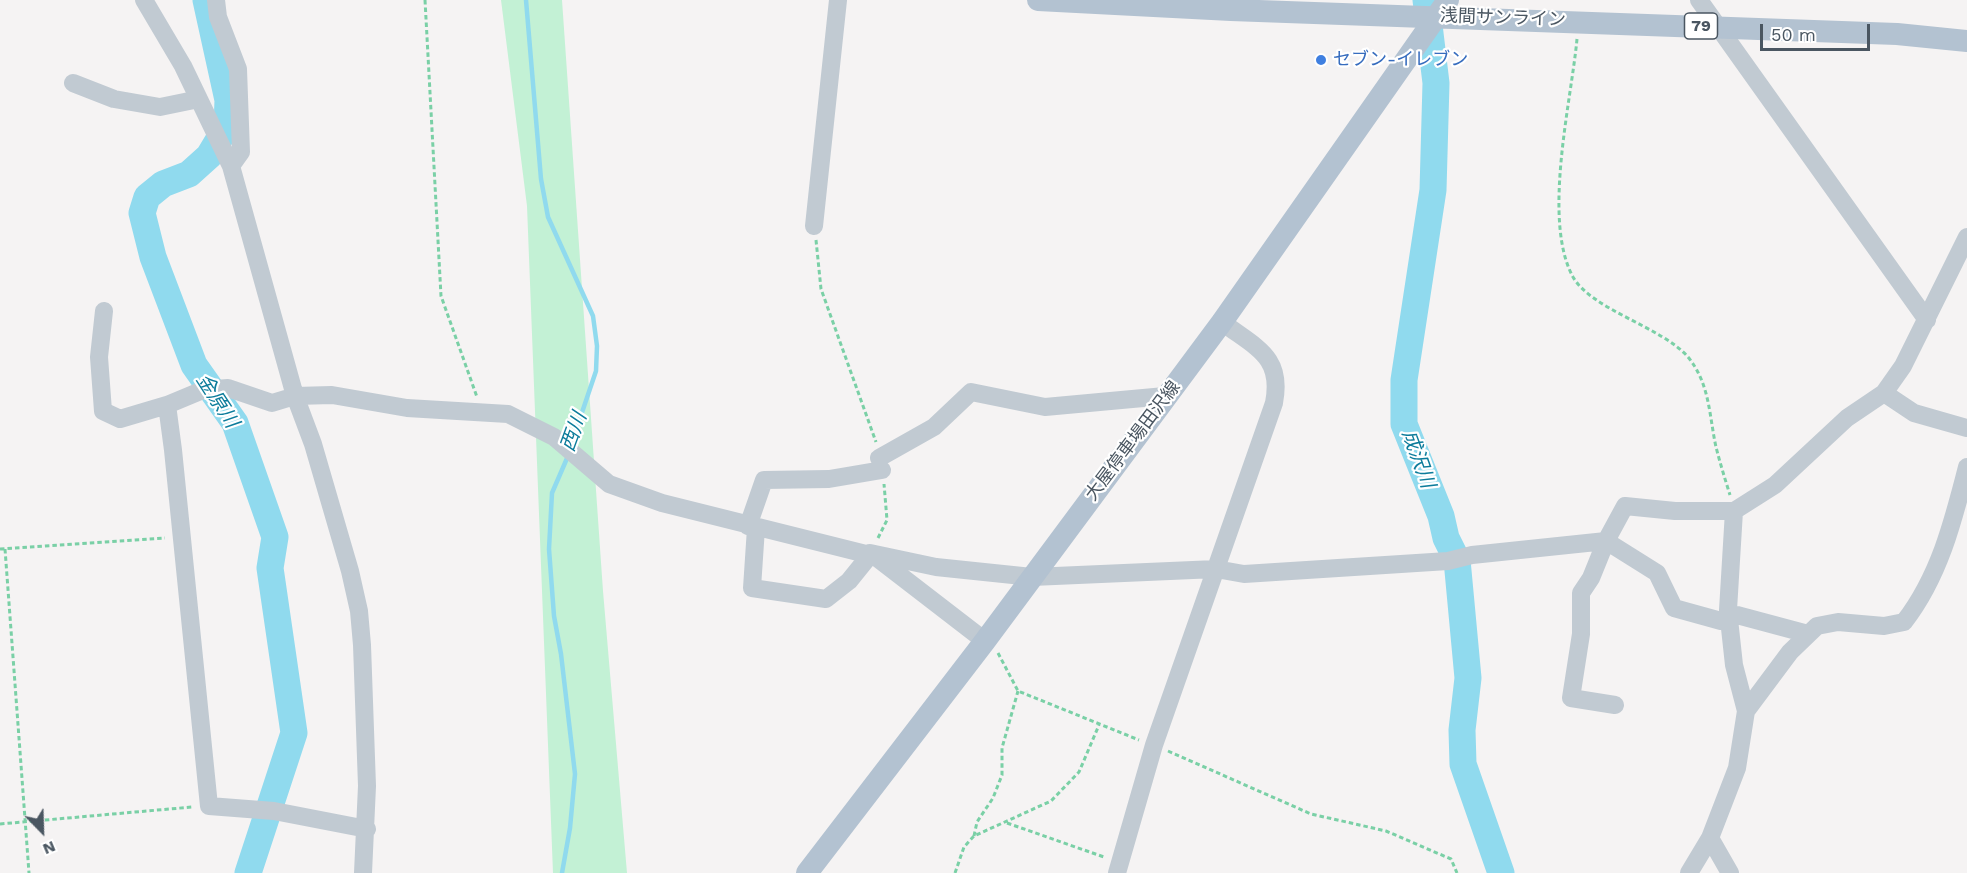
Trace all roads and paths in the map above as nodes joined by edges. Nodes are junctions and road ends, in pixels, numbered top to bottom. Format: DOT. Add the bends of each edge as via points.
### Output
graph roads {
  1 [pos="144,0"];
  2 [pos="216,0"];
  3 [pos="425,0"];
  4 [pos="838,0"];
  5 [pos="1038,0"];
  6 [pos="1699,0"];
  7 [pos="1431,17"];
  8 [pos="1718,26"];
  9 [pos="1577,36"];
  10 [pos="1967,41"];
  11 [pos="73,82"];
  12 [pos="199,99"];
  13 [pos="228,159"];
  14 [pos="814,226"];
  15 [pos="1967,237"];
  16 [pos="104,312"];
  17 [pos="1927,320"];
  18 [pos="1222,322"];
  19 [pos="1884,393"];
  20 [pos="295,396"];
  21 [pos="1165,396"];
  22 [pos="167,405"];
  23 [pos="482,413"];
  24 [pos="1967,428"];
  25 [pos="880,464"];
  26 [pos="1967,467"];
  27 [pos="1734,511"];
  28 [pos="752,527"];
  29 [pos="182,537"];
  30 [pos="1606,541"];
  31 [pos="2,549"];
  32 [pos="870,554"];
  33 [pos="1216,569"];
  34 [pos="1032,577"];
  35 [pos="1729,618"];
  36 [pos="1808,634"];
  37 [pos="985,641"];
  38 [pos="1018,691"];
  39 [pos="1615,705"];
  40 [pos="1746,711"];
  41 [pos="1099,725"];
  42 [pos="1154,745"];
  43 [pos="209,806"];
  44 [pos="25,822"];
  45 [pos="1006,823"];
  46 [pos="0,824"];
  47 [pos="367,829"];
  48 [pos="974,836"];
  49 [pos="1710,838"];
  50 [pos="1119,868"];
  51 [pos="29,873"];
  52 [pos="363,873"];
  53 [pos="807,873"];
  54 [pos="955,873"];
  55 [pos="1457,873"];
  56 [pos="1689,873"];
  57 [pos="1730,873"];
  1 -- 12 [label="street"];
  2 -- 13 [label="street" via="218,17 238,69 240,152"];
  3 -- 23 [label="path" via="441,296"];
  4 -- 14 [label="street"];
  5 -- 7 [label="main road, 浅間サンライン / 79"];
  6 -- 8 [label="street"];
  7 -- 8 [label="main road, 浅間サンライン / 79"];
  7 -- 18 [label="main road, 大屋停車場田沢線"];
  8 -- 10 [label="main road, 浅間サンライン / 79"];
  8 -- 17 [label="street"];
  9 -- 27 [label="path" via="1558,198 1563,253 1574,279 1593,296 1687,357 1705,386"];
  11 -- 12 [label="street" via="114,99 160,107"];
  12 -- 13 [label="street"];
  13 -- 20 [label="street"];
  14 -- 25 [label="path" via="821,289 875,438"];
  15 -- 17 [label="street"];
  16 -- 22 [label="street" via="99,357 103,411 120,419"];
  17 -- 19 [label="street"];
  18 -- 21 [label="main road, 大屋停車場田沢線"];
  18 -- 33 [label="street" via="1275,366 1278,385"];
  19 -- 24 [label="street" via="1914,412"];
  19 -- 27 [label="street" via="1847,418 1775,485"];
  20 -- 22 [label="street" via="272,403 228,388 211,389"];
  20 -- 23 [label="street" via="332,395 407,408"];
  20 -- 47 [label="street" via="313,444 359,611"];
  21 -- 25 [label="street" via="1045,406 971,392 933,427"];
  21 -- 34 [label="main road, 大屋停車場田沢線"];
  22 -- 29 [label="street"];
  23 -- 28 [label="street" via="508,414 554,437 609,484"];
  25 -- 28 [label="street" via="829,479 764,480"];
  25 -- 32 [label="path" via="887,520"];
  26 -- 36 [label="street" via="1950,532 1921,601 1904,622 1884,626 1838,622 1817,626"];
  27 -- 30 [label="street" via="1625,506"];
  27 -- 35 [label="street"];
  28 -- 32 [label="street"];
  28 -- 32 [label="street" via="752,588 826,599 849,580"];
  29 -- 31 [label="path"];
  29 -- 43 [label="street"];
  30 -- 33 [label="street" via="1448,561 1244,574"];
  30 -- 35 [label="street" via="1658,573 1674,608 1722,621"];
  30 -- 39 [label="street" via="1581,593 1581,634 1571,698"];
  31 -- 44 [label="path"];
  32 -- 34 [label="street" via="936,567"];
  32 -- 37 [label="street"];
  33 -- 34 [label="street"];
  33 -- 42 [label="street"];
  34 -- 37 [label="main road, 大屋停車場田沢線"];
  35 -- 36 [label="street" via="1737,615"];
  35 -- 40 [label="street" via="1734,665"];
  36 -- 40 [label="street"];
  37 -- 38 [label="path" via="997,652"];
  37 -- 53 [label="main road, 大屋停車場田沢線"];
  38 -- 41 [label="path"];
  38 -- 48 [label="path" via="1002,748 1002,775 977,822"];
  40 -- 49 [label="street" via="1737,768"];
  41 -- 42 [label="path"];
  41 -- 45 [label="path" via="1079,772 1051,801"];
  42 -- 50 [label="street"];
  42 -- 55 [label="path" via="1311,814 1386,831 1450,859"];
  43 -- 44 [label="path"];
  43 -- 47 [label="street" via="274,811"];
  44 -- 46 [label="path"];
  44 -- 51 [label="path"];
  45 -- 48 [label="path"];
  45 -- 50 [label="path"];
  47 -- 52 [label="street"];
  48 -- 54 [label="path" via="964,847"];
  49 -- 56 [label="street"];
  49 -- 57 [label="street"];
}
